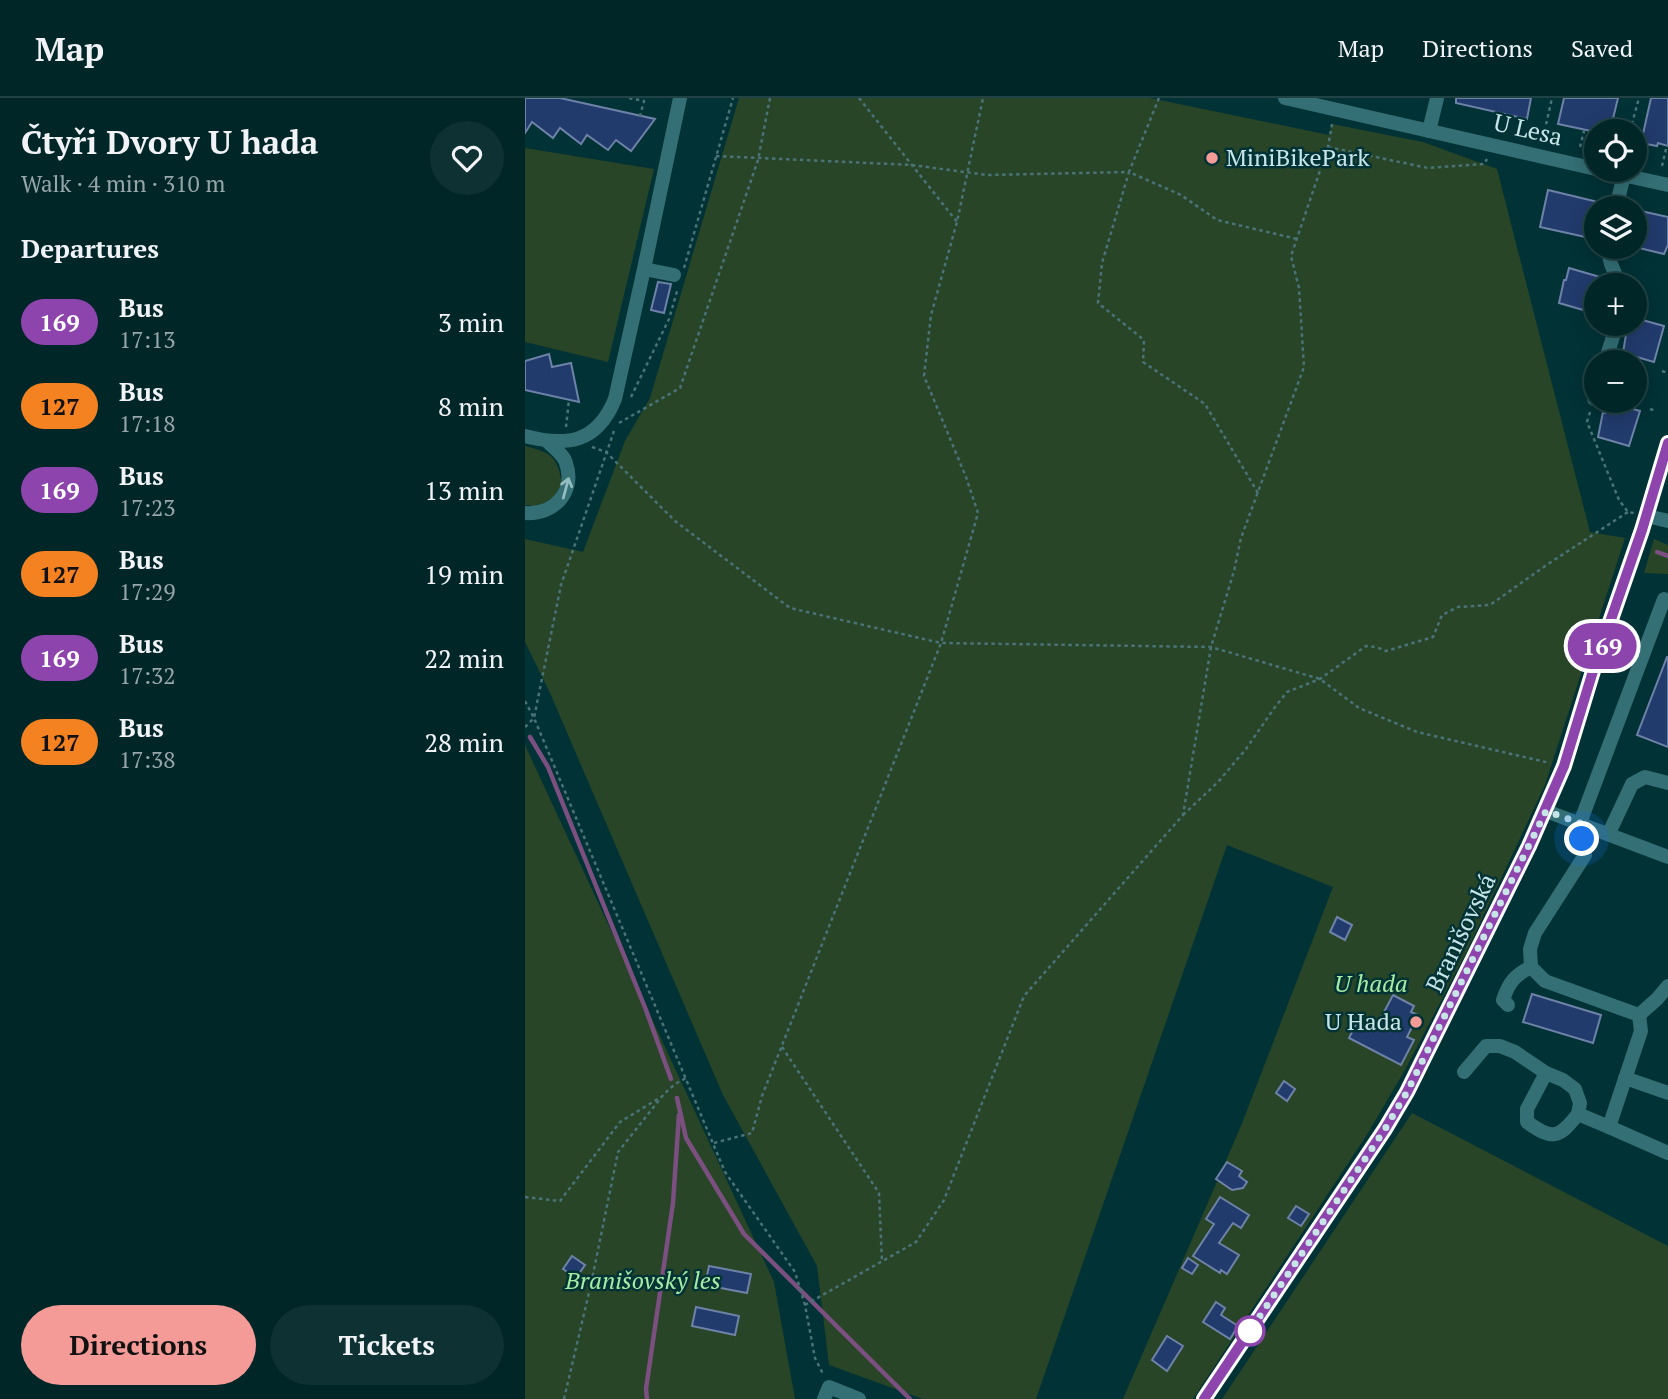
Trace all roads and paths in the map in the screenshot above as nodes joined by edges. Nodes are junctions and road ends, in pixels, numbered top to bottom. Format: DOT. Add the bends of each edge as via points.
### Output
graph roads {
  1 [pos="629,98"];
  2 [pos="680,98"];
  3 [pos="733,98"];
  4 [pos="770,98"];
  5 [pos="859,98"];
  6 [pos="983,98"];
  7 [pos="1159,98"];
  8 [pos="1285,98"];
  9 [pos="1437,98"];
  10 [pos="1552,98"];
  11 [pos="1639,98"];
  12 [pos="644,100"];
  13 [pos="640,116"];
  14 [pos="1333,119"];
  15 [pos="1633,119"];
  16 [pos="1429,131"];
  17 [pos="1584,131"];
  18 [pos="1543,138"];
  19 [pos="1493,145"];
  20 [pos="1667,145"];
  21 [pos="1328,147"];
  22 [pos="1580,147"];
  23 [pos="716,156"];
  24 [pos="758,160"];
  25 [pos="912,165"];
  26 [pos="1584,166"];
  27 [pos="1662,166"];
  28 [pos="968,172"];
  29 [pos="1129,172"];
  30 [pos="1647,181"];
  31 [pos="1668,186"];
  32 [pos="957,222"];
  33 [pos="1297,239"];
  34 [pos="644,269"];
  35 [pos="678,278"];
  36 [pos="1662,372"];
  37 [pos="1668,373"];
  38 [pos="628,401"];
  39 [pos="1650,409"];
  40 [pos="1656,411"];
  41 [pos="623,413"];
  42 [pos="1590,413"];
  43 [pos="617,424"];
  44 [pos="525,436"];
  45 [pos="548,442"];
  46 [pos="1668,443"];
  47 [pos="605,452"];
  48 [pos="1258,493"];
  49 [pos="525,513"];
  50 [pos="1647,516"];
  51 [pos="1668,521"];
  52 [pos="1664,599"];
  53 [pos="941,643"];
  54 [pos="1211,647"];
  55 [pos="1320,679"];
  56 [pos="525,701"];
  57 [pos="534,718"];
  58 [pos="525,727"];
  59 [pos="1564,766"];
  60 [pos="1668,783"];
  61 [pos="1546,811"];
  62 [pos="1183,815"];
  63 [pos="1580,823"];
  64 [pos="1609,834"];
  65 [pos="1668,857"];
  66 [pos="1531,967"];
  67 [pos="1666,991"];
  68 [pos="1508,1005"];
  69 [pos="1639,1015"];
  70 [pos="782,1047"];
  71 [pos="1464,1072"];
  72 [pos="1546,1073"];
  73 [pos="1625,1077"];
  74 [pos="686,1078"];
  75 [pos="1668,1093"];
  76 [pos="664,1094"];
  77 [pos="1578,1114"];
  78 [pos="1609,1127"];
  79 [pos="714,1143"];
  80 [pos="1668,1153"];
  81 [pos="525,1197"];
  82 [pos="881,1262"];
  83 [pos="805,1305"];
  84 [pos="827,1393"];
  85 [pos="564,1399"];
  86 [pos="859,1399"];
  87 [pos="1204,1399"];
  1 -- 12 [label="path"];
  2 -- 34 [label="street"];
  3 -- 23 [label="path"];
  4 -- 24 [label="path"];
  5 -- 25 [label="path"];
  6 -- 28 [label="path"];
  7 -- 29 [label="path"];
  8 -- 16 [label="street, U Lesa"];
  9 -- 16 [label="street"];
  10 -- 18 [label="path"];
  11 -- 15 [label="path"];
  12 -- 13 [label="path"];
  14 -- 21 [label="path"];
  16 -- 19 [label="street, U Lesa"];
  17 -- 22 [label="path"];
  19 -- 21 [label="path" via="1485,164 1428,168"];
  19 -- 26 [label="street, U Lesa"];
  20 -- 27 [label="path"];
  21 -- 33 [label="path"];
  23 -- 24 [label="path"];
  23 -- 35 [label="path"];
  24 -- 25 [label="path"];
  24 -- 43 [label="path" via="680,388"];
  25 -- 28 [label="path"];
  25 -- 32 [label="path"];
  28 -- 29 [label="path"];
  28 -- 32 [label="path"];
  29 -- 33 [label="path" via="1181,195 1217,220"];
  29 -- 48 [label="path" via="1102,263 1097,303 1144,340 1143,362 1205,404"];
  30 -- 31 [label="street, U Lesa"];
  32 -- 53 [label="path" via="931,315 924,376 978,513"];
  33 -- 48 [label="path" via="1291,256 1299,288 1304,367"];
  34 -- 35 [label="street"];
  34 -- 45 [label="street" via="609,414 595,431 576,440"];
  35 -- 38 [label="path" via="670,319"];
  36 -- 37 [label="path"];
  39 -- 40 [label="path"];
  41 -- 43 [label="path"];
  42 -- 55 [label="path" via="1587,422 1628,512 1490,605 1458,607 1441,615 1433,637 1386,651 1366,646"];
  43 -- 47 [label="path"];
  44 -- 45 [label="street"];
  49 -- 45 [label="street, one-way" via="551,509 563,499 570,482 566,460"];
  46 -- 50 [label="street, Branišovská"];
  47 -- 53 [label="path" via="675,521 790,608"];
  47 -- 57 [label="path" via="561,585"];
  48 -- 54 [label="path"];
  50 -- 51 [label="street"];
  50 -- 59 [label="street, Branišovská"];
  52 -- 63 [label="street"];
  53 -- 54 [label="path"];
  53 -- 70 [label="path"];
  54 -- 55 [label="path"];
  54 -- 62 [label="path"];
  55 -- 59 [label="path" via="1359,708 1417,732"];
  55 -- 62 [label="path" via="1287,692 1246,749"];
  56 -- 57 [label="path"];
  57 -- 58 [label="path"];
  57 -- 74 [label="path"];
  59 -- 61 [label="street, Branišovská"];
  60 -- 64 [label="street" via="1645,777 1632,785"];
  61 -- 63 [label="street"];
  61 -- 87 [label="street, Branišovská" via="1385,1129"];
  62 -- 82 [label="path" via="1024,996 944,1200 916,1242"];
  63 -- 64 [label="street"];
  63 -- 66 [label="street" via="1585,855 1535,933"];
  64 -- 65 [label="street"];
  66 -- 68 [label="street" via="1516,974 1507,986 1503,1000"];
  66 -- 69 [label="street" via="1545,981"];
  67 -- 69 [label="street"];
  69 -- 73 [label="street" via="1641,1031"];
  70 -- 79 [label="path" via="752,1133"];
  70 -- 82 [label="path" via="879,1193"];
  71 -- 72 [label="street" via="1486,1046 1500,1046"];
  72 -- 77 [label="street" via="1575,1089"];
  72 -- 77 [label="street" via="1527,1109 1527,1122 1555,1136"];
  73 -- 75 [label="street"];
  73 -- 78 [label="street"];
  74 -- 76 [label="path"];
  74 -- 79 [label="path"];
  76 -- 81 [label="path" via="621,1122 560,1201"];
  76 -- 85 [label="path" via="618,1152"];
  77 -- 78 [label="street"];
  78 -- 80 [label="street"];
  79 -- 83 [label="path" via="725,1172 795,1272"];
  82 -- 83 [label="path"];
  83 -- 84 [label="path"];
  84 -- 86 [label="street"];
}
